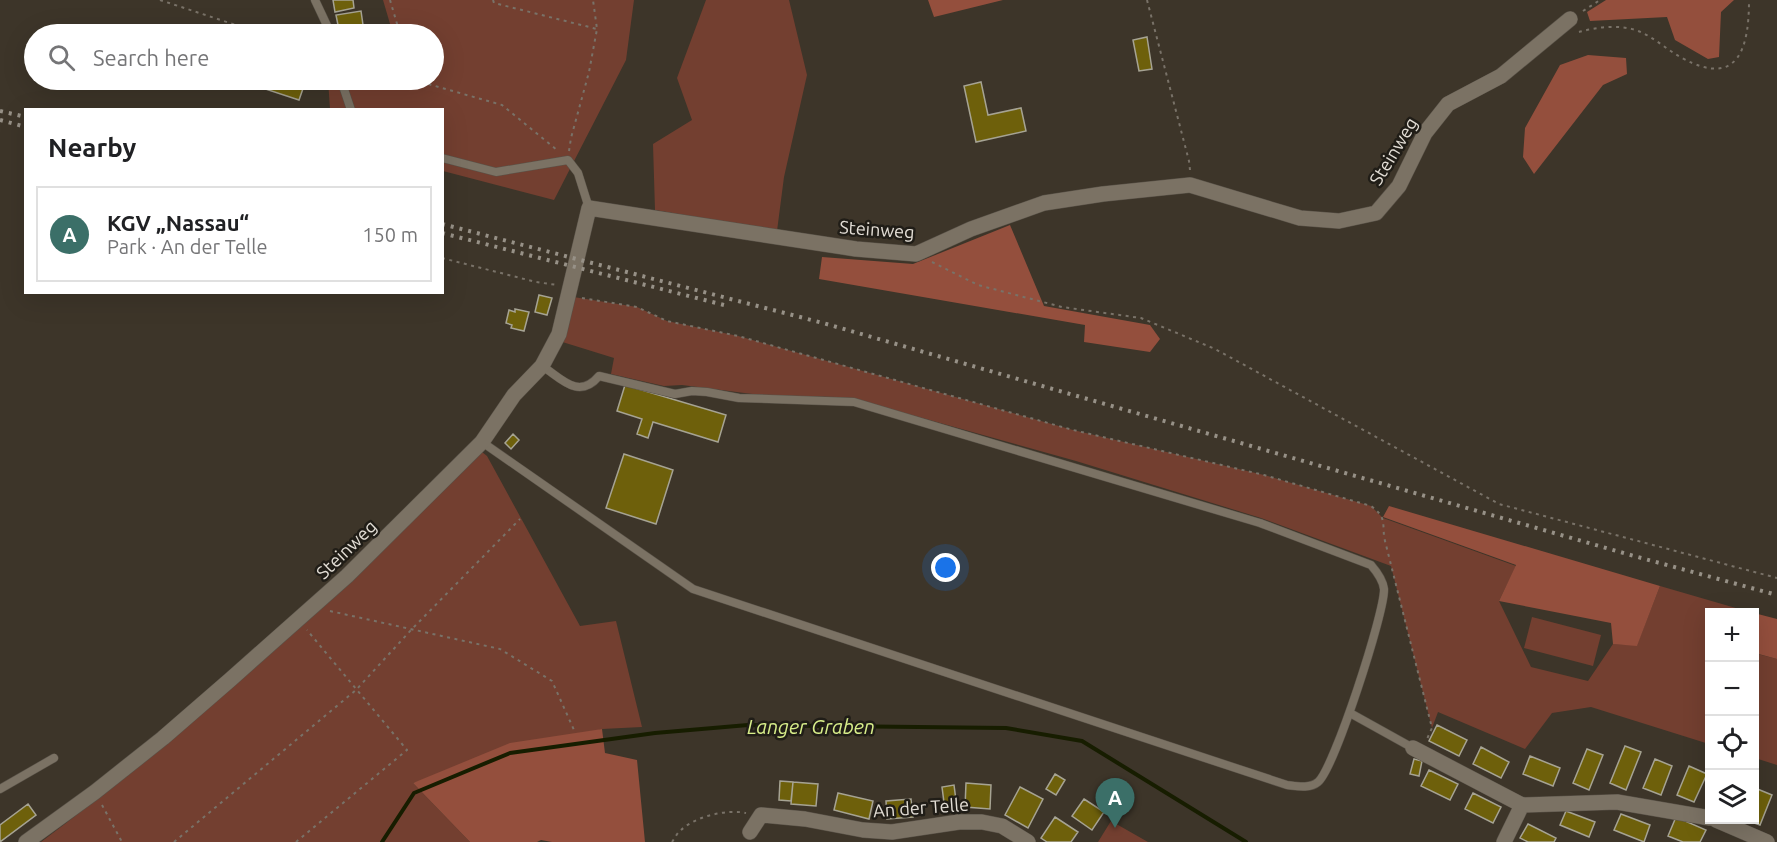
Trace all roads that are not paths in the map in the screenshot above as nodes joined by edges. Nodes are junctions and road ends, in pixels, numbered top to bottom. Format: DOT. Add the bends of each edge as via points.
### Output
graph roads {
  1 [pos="315,0"];
  2 [pos="326,24"];
  3 [pos="1571,26"];
  4 [pos="344,90"];
  5 [pos="350,108"];
  6 [pos="444,159"];
  7 [pos="589,208"];
  8 [pos="542,366"];
  9 [pos="482,442"];
  10 [pos="1350,713"];
  11 [pos="1417,750"];
  12 [pos="54,758"];
  13 [pos="0,789"];
  14 [pos="1522,805"];
  15 [pos="1705,817"];
  16 [pos="1727,824"];
  17 [pos="750,832"];
  18 [pos="26,842"];
  19 [pos="1028,842"];
  20 [pos="1504,842"];
  21 [pos="1767,842"];
  1 -- 2 [label="lane"];
  3 -- 7 [label="street, Steinweg" via="1501,76 1448,104 1425,133 1399,186 1376,213 1339,221 1300,218 1190,185 1044,203 916,254 856,249"];
  4 -- 5 [label="lane"];
  6 -- 7 [label="lane" via="496,172 568,160 578,173"];
  7 -- 8 [label="street, Steinweg" via="559,334"];
  8 -- 9 [label="street, Steinweg" via="514,395"];
  8 -- 10 [label="lane" via="563,383 582,387 599,376 675,394 692,391 739,398 854,402 1260,523 1371,565 1384,590"];
  9 -- 10 [label="lane" via="693,589 1287,785 1310,786 1320,780"];
  9 -- 18 [label="street, Steinweg" via="313,607 171,731"];
  10 -- 11 [label="lane"];
  11 -- 14 [label="street"];
  12 -- 13 [label="lane"];
  14 -- 15 [label="street" via="1617,802"];
  14 -- 20 [label="street"];
  16 -- 21 [label="street"];
  17 -- 19 [label="street, An der Telle" via="761,815 883,832 982,822 1002,826"];
}
